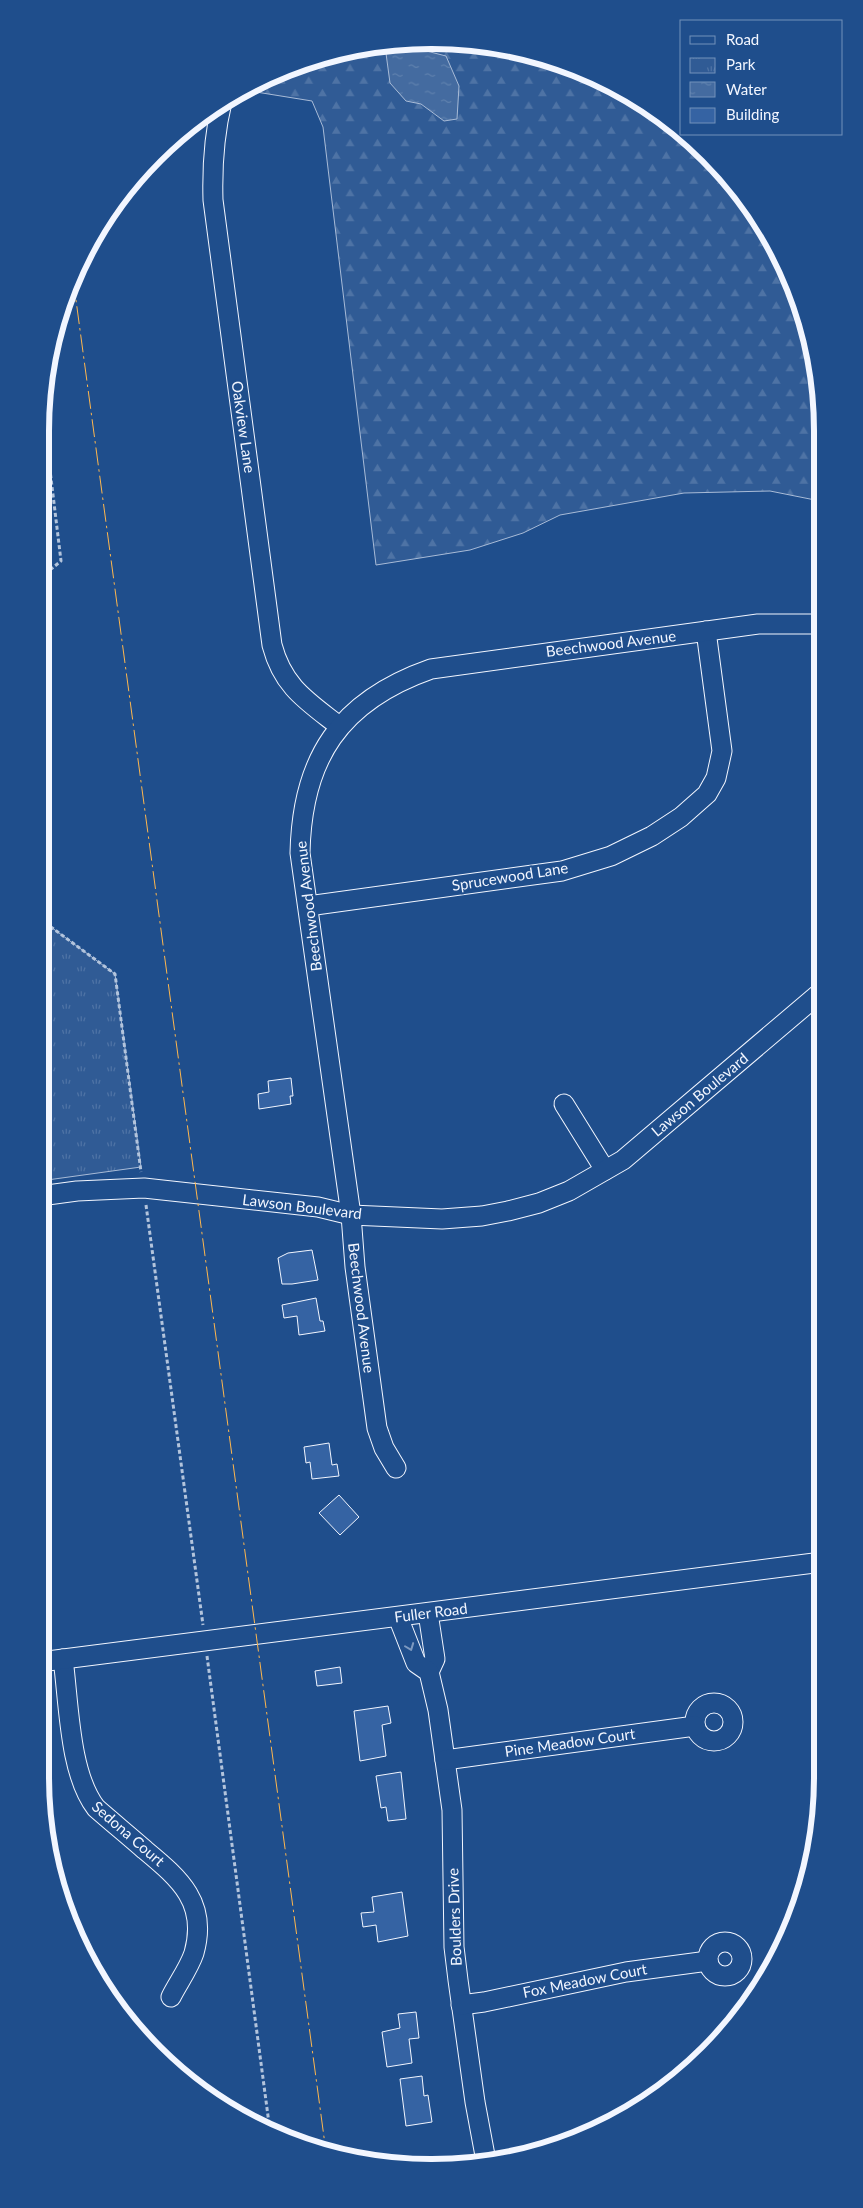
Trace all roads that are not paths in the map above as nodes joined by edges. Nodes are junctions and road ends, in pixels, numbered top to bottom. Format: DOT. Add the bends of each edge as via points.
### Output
graph roads {
  1 [pos="219,113"];
  2 [pos="814,624"];
  3 [pos="706,631"];
  4 [pos="339,726"];
  5 [pos="308,906"];
  6 [pos="814,998"];
  7 [pos="564,1104"];
  8 [pos="605,1170"];
  9 [pos="49,1195"];
  10 [pos="351,1215"];
  11 [pos="396,1468"];
  12 [pos="814,1563"];
  13 [pos="428,1613"];
  14 [pos="398,1617"];
  15 [pos="63,1659"];
  16 [pos="49,1661"];
  17 [pos="429,1672"];
  18 [pos="695,1726"];
  19 [pos="445,1760"];
  20 [pos="708,1961"];
  21 [pos="171,1997"];
  22 [pos="461,2005"];
  23 [pos="485,2155"];
  1 -- 4 [label="street, Oakview Lane" via="212,164 213,200 272,645 277,665 295,691"];
  2 -- 3 [label="street, Beechwood Avenue" via="758,624"];
  3 -- 4 [label="street, Beechwood Avenue" via="431,669 400,680 365,702"];
  3 -- 5 [label="street, Sprucewood Lane" via="722,751 716,778 707,794 681,818 611,856 562,871"];
  4 -- 5 [label="street, Beechwood Avenue" via="308,789 300,853"];
  5 -- 10 [label="street, Beechwood Avenue"];
  6 -- 8 [label="street, Lawson Boulevard" via="623,1160"];
  7 -- 8 [label="street"];
  8 -- 10 [label="street, Lawson Boulevard" via="569,1191 482,1216 442,1219"];
  9 -- 10 [label="street, Lawson Boulevard" via="144,1188 318,1206"];
  10 -- 11 [label="street, Beechwood Avenue" via="377,1428"];
  12 -- 13 [label="street, Fuller Road"];
  13 -- 14 [label="street, Fuller Road"];
  13 -- 17 [label="street, Boulders Drive" via="435,1659"];
  14 -- 15 [label="street, Fuller Road"];
  14 -- 17 [label="street, Boulders Drive, one-way" via="416,1663"];
  15 -- 16 [label="street, Fuller Road"];
  15 -- 21 [label="street, Sedona Court" via="76,1761 88,1798 176,1876 196,1909 197,1933 193,1955"];
  17 -- 19 [label="street, Boulders Drive"];
  18 -- 19 [label="street, Pine Meadow Court"];
  19 -- 22 [label="street, Boulders Drive" via="452,1810 454,1947"];
  20 -- 22 [label="street, Fox Meadow Court" via="626,1972"];
  22 -- 23 [label="street, Boulders Drive"];
}
